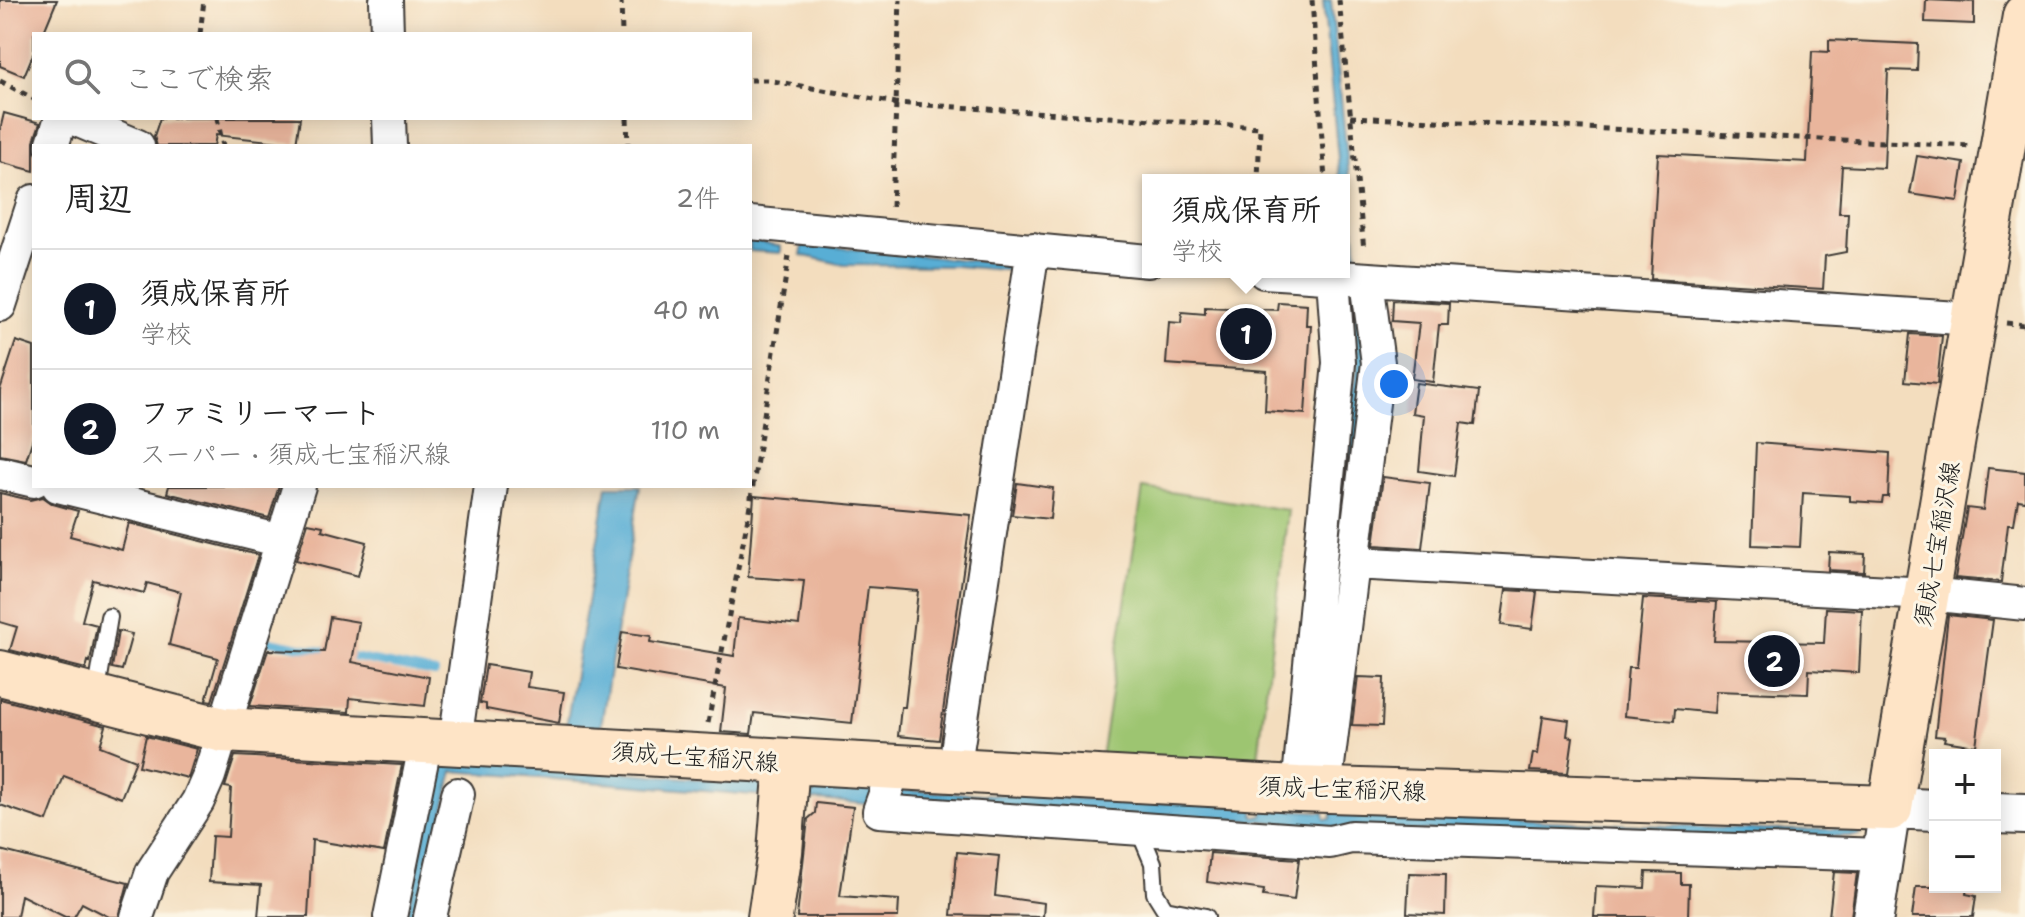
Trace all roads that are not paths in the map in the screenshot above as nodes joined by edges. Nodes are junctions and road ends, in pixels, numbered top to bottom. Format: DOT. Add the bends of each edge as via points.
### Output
graph roads {
  1 [pos="386,0"];
  2 [pos="2025,16"];
  3 [pos="387,32"];
  4 [pos="60,120"];
  5 [pos="77,120"];
  6 [pos="389,120"];
  7 [pos="2011,141"];
  8 [pos="53,144"];
  9 [pos="133,144"];
  10 [pos="390,144"];
  11 [pos="32,207"];
  12 [pos="752,223"];
  13 [pos="1033,249"];
  14 [pos="1142,260"];
  15 [pos="1328,278"];
  16 [pos="1350,280"];
  17 [pos="0,305"];
  18 [pos="1974,319"];
  19 [pos="0,473"];
  20 [pos="32,481"];
  21 [pos="66,488"];
  22 [pos="298,488"];
  23 [pos="491,488"];
  24 [pos="282,541"];
  25 [pos="1353,563"];
  26 [pos="1928,594"];
  27 [pos="2025,604"];
  28 [pos="109,617"];
  29 [pos="0,673"];
  30 [pos="96,698"];
  31 [pos="223,730"];
  32 [pos="440,741"];
  33 [pos="954,771"];
  34 [pos="785,784"];
  35 [pos="887,788"];
  36 [pos="1311,789"];
  37 [pos="458,794"];
  38 [pos="1890,808"];
  39 [pos="1140,809"];
  40 [pos="1929,810"];
  41 [pos="2001,813"];
  42 [pos="2025,814"];
  43 [pos="1883,855"];
  44 [pos="137,917"];
  45 [pos="390,917"];
  46 [pos="430,917"];
  47 [pos="770,917"];
  48 [pos="1206,917"];
  49 [pos="1873,917"];
  1 -- 3 [label="street"];
  2 -- 7 [label="main road, 須成七宝稲沢線"];
  4 -- 8 [label="street"];
  5 -- 9 [label="street"];
  6 -- 10 [label="street"];
  7 -- 18 [label="main road, 須成七宝稲沢線"];
  11 -- 17 [label="street"];
  12 -- 13 [label="street"];
  13 -- 14 [label="street"];
  13 -- 33 [label="street"];
  15 -- 16 [label="street"];
  16 -- 18 [label="street"];
  16 -- 25 [label="street" via="1378,363"];
  16 -- 36 [label="street" via="1339,363"];
  18 -- 26 [label="main road, 須成七宝稲沢線"];
  19 -- 20 [label="street"];
  21 -- 24 [label="street"];
  22 -- 24 [label="street"];
  23 -- 32 [label="street"];
  24 -- 31 [label="street"];
  25 -- 26 [label="street"];
  25 -- 36 [label="street"];
  26 -- 27 [label="street"];
  26 -- 38 [label="main road, 須成七宝稲沢線"];
  28 -- 30 [label="lane"];
  29 -- 30 [label="main road, 須成七宝稲沢線"];
  30 -- 31 [label="main road, 須成七宝稲沢線"];
  31 -- 32 [label="main road, 須成七宝稲沢線"];
  31 -- 44 [label="street" via="198,801 152,872"];
  32 -- 34 [label="main road, 須成七宝稲沢線" via="702,758"];
  32 -- 45 [label="street"];
  33 -- 35 [label="main road, 須成七宝稲沢線"];
  33 -- 39 [label="main road, 須成七宝稲沢線"];
  34 -- 35 [label="main road, 須成七宝稲沢線"];
  34 -- 47 [label="main road"];
  35 -- 39 [label="street" via="879,811"];
  36 -- 38 [label="main road, 須成七宝稲沢線"];
  36 -- 39 [label="main road, 須成七宝稲沢線"];
  37 -- 46 [label="street"];
  38 -- 40 [label="street"];
  38 -- 43 [label="street"];
  39 -- 43 [label="street" via="1330,842 1351,837"];
  39 -- 48 [label="lane" via="1155,893 1165,909"];
  41 -- 42 [label="street"];
  43 -- 49 [label="street"];
}
